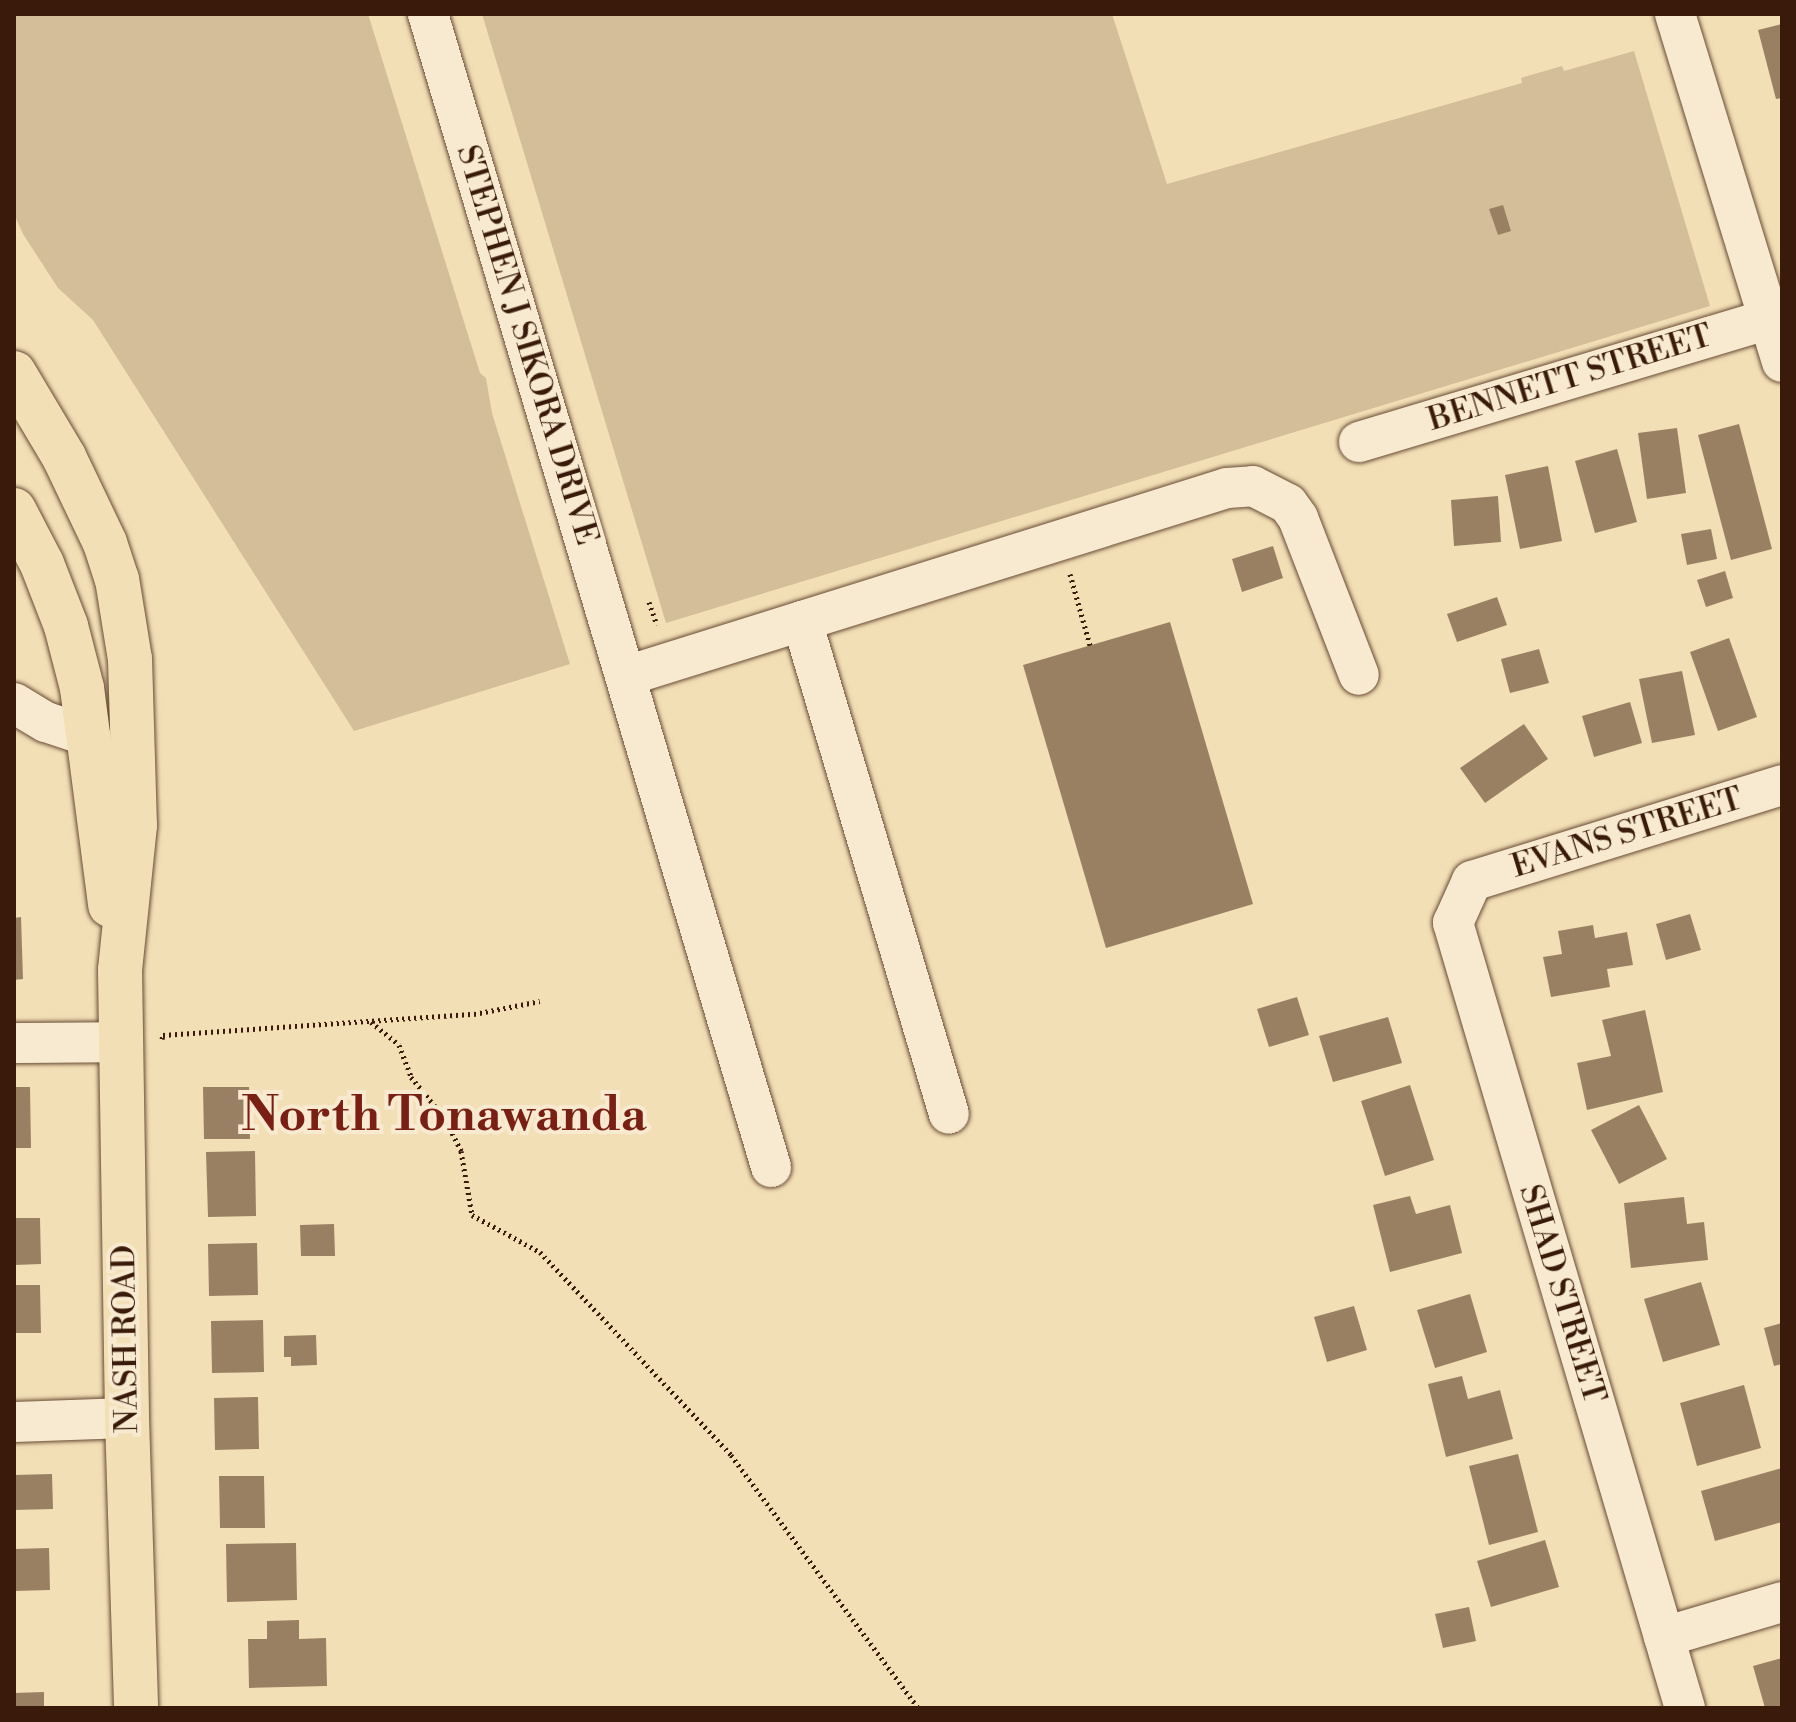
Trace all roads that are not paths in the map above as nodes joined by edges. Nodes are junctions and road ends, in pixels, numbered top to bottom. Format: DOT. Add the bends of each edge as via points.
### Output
graph roads {
  1 [pos="428,14"];
  2 [pos="1675,14"];
  3 [pos="1775,317"];
  4 [pos="1782,362"];
  5 [pos="14,373"];
  6 [pos="1359,442"];
  7 [pos="14,510"];
  8 [pos="802,621"];
  9 [pos="1359,675"];
  10 [pos="626,676"];
  11 [pos="14,703"];
  12 [pos="91,737"];
  13 [pos="1782,785"];
  14 [pos="1472,881"];
  15 [pos="120,970"];
  16 [pos="14,1043"];
  17 [pos="142,1043"];
  18 [pos="949,1114"];
  19 [pos="771,1167"];
  20 [pos="127,1418"];
  21 [pos="14,1422"];
  22 [pos="1782,1602"];
  23 [pos="1664,1637"];
  24 [pos="136,1708"];
  25 [pos="1685,1708"];
  1 -- 10 [label="street, STEPHEN J SIKORA DRIVE"];
  2 -- 3 [label="street"];
  3 -- 4 [label="street"];
  3 -- 6 [label="street, BENNETT STREET"];
  5 -- 15 [label="main road" via="91,510 117,579 125,622 135,825"];
  7 -- 12 [label="main road" via="66,626"];
  8 -- 9 [label="street" via="1227,488 1253,486 1281,499 1298,518"];
  8 -- 10 [label="street"];
  8 -- 18 [label="street"];
  10 -- 19 [label="street, STEPHEN J SIKORA DRIVE"];
  11 -- 12 [label="street" via="46,722"];
  12 -- 15 [label="main road"];
  13 -- 14 [label="street, EVANS STREET"];
  14 -- 23 [label="street, SHAD STREET" via="1453,923"];
  15 -- 17 [label="main road, NASH ROAD"];
  16 -- 17 [label="street"];
  17 -- 20 [label="main road, NASH ROAD"];
  20 -- 21 [label="street"];
  20 -- 24 [label="main road, NASH ROAD"];
  22 -- 23 [label="street"];
  23 -- 25 [label="street, SHAD STREET"];
}
